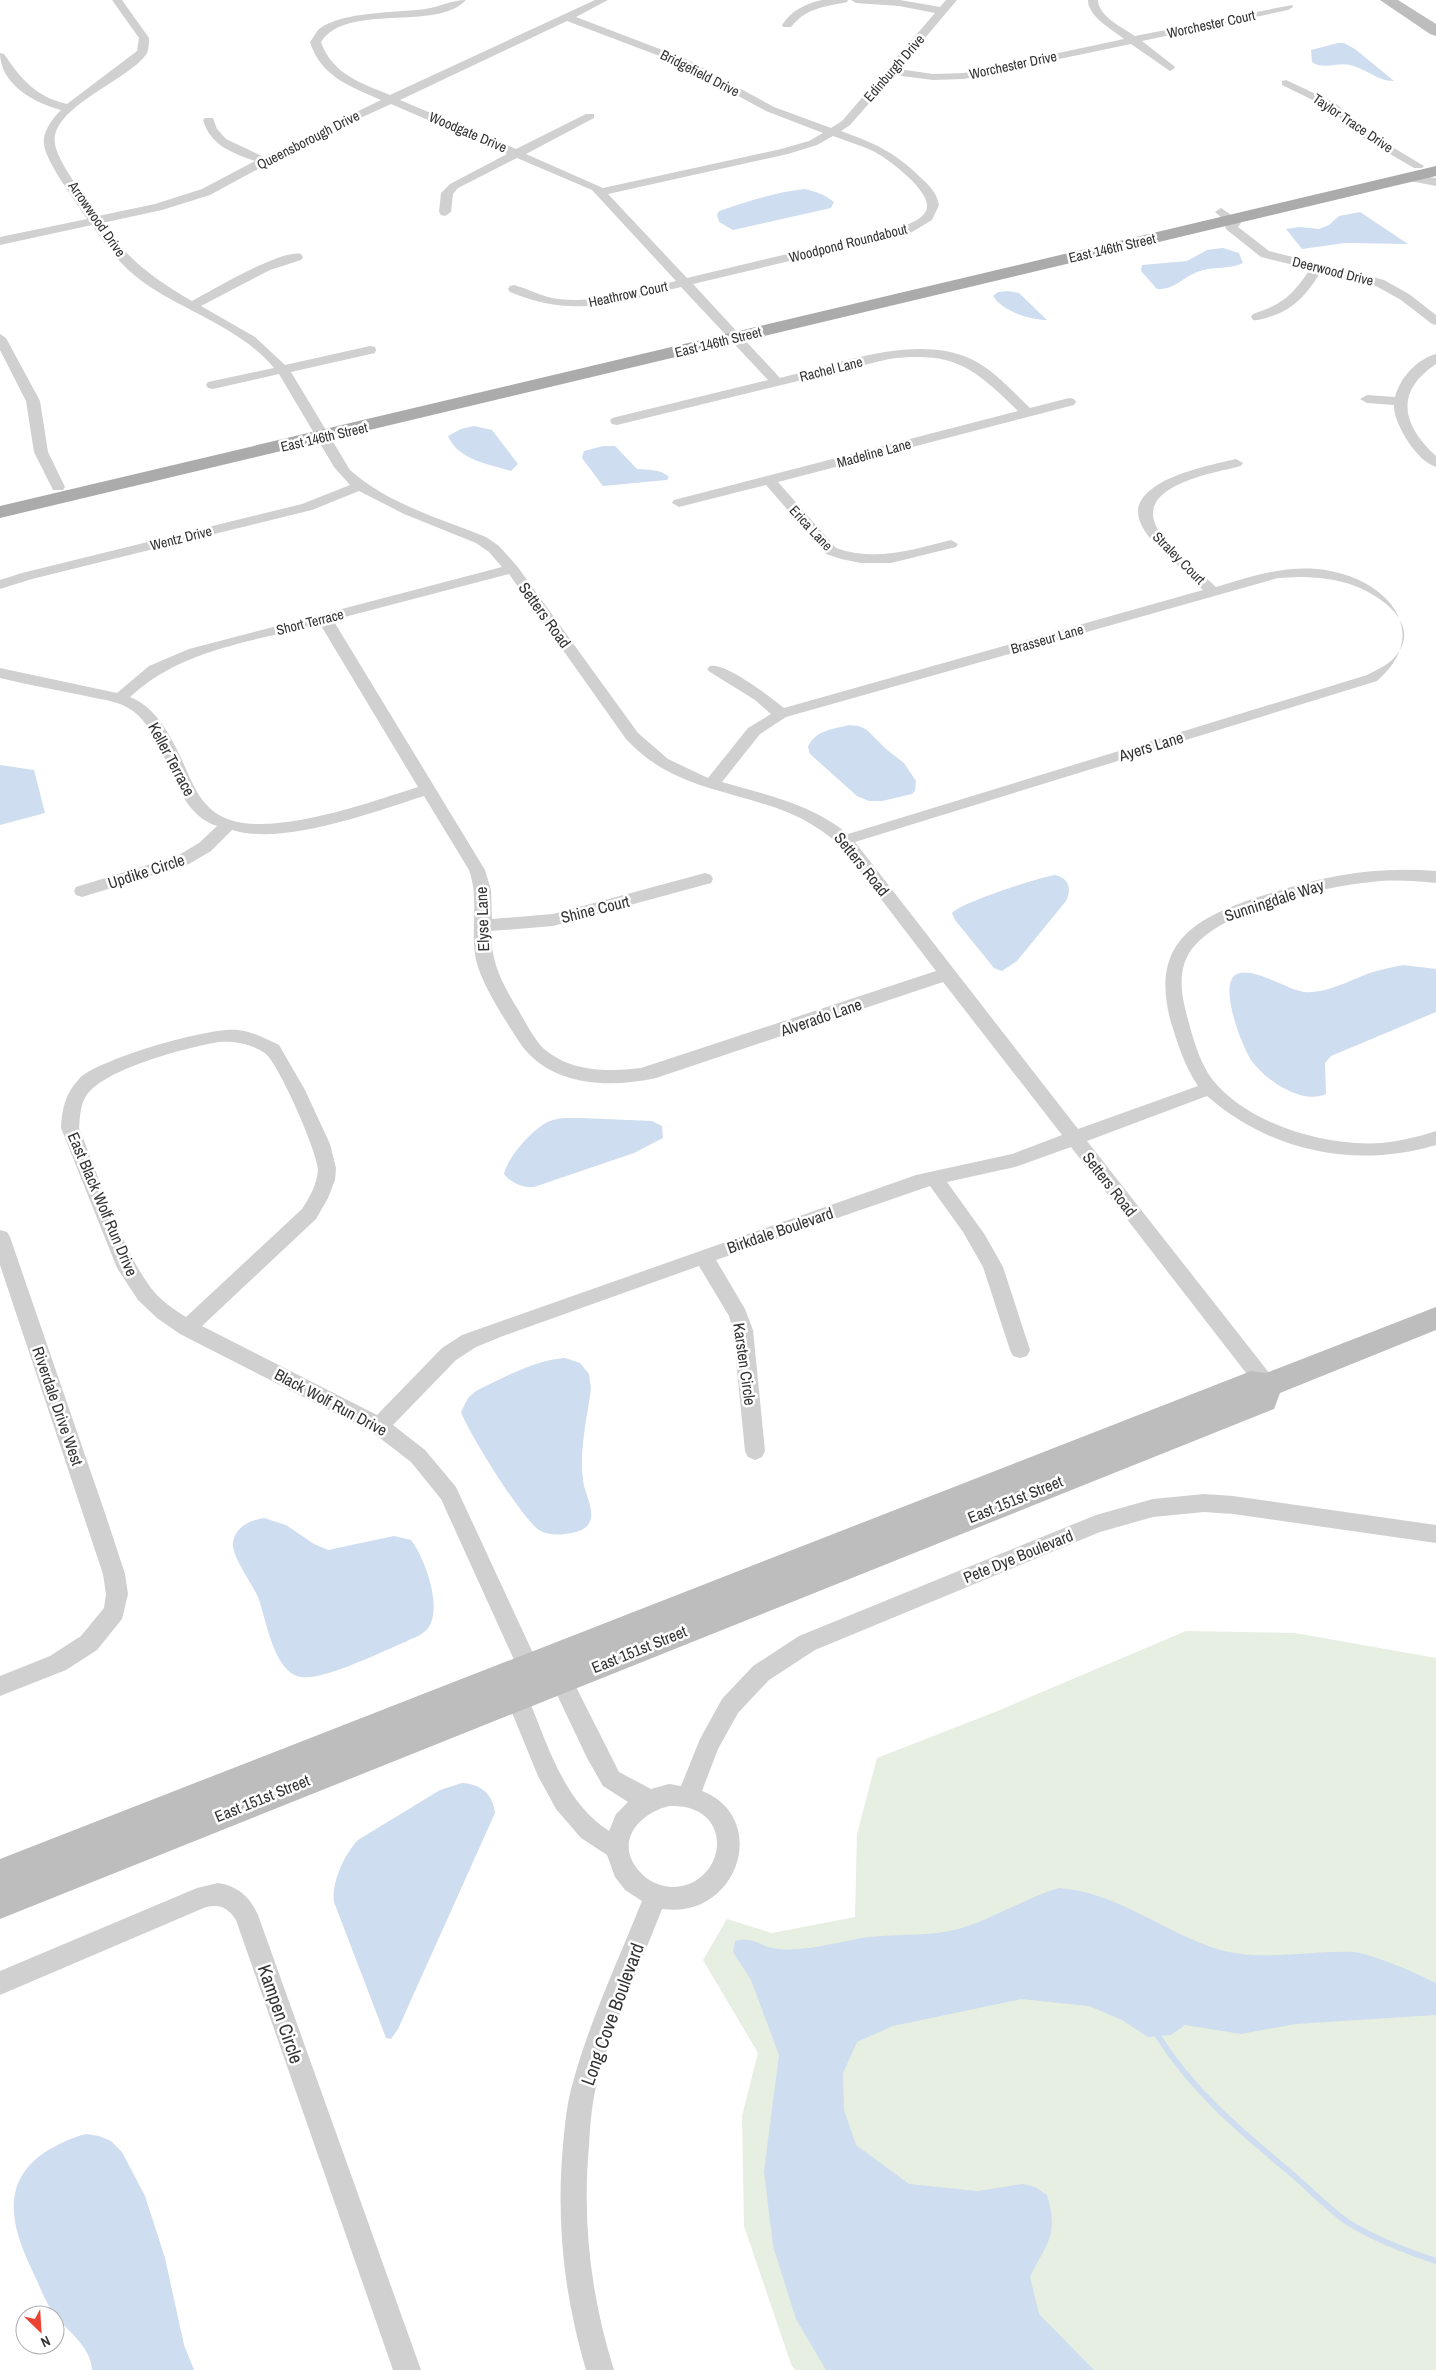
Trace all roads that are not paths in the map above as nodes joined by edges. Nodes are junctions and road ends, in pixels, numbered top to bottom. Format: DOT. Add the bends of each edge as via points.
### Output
graph roads {
  1 [pos="117,0"];
  2 [pos="461,0"];
  3 [pos="603,0"];
  4 [pos="843,0"];
  5 [pos="856,0"];
  6 [pos="952,0"];
  7 [pos="1093,0"];
  8 [pos="1388,0"];
  9 [pos="1288,8"];
  10 [pos="943,11"];
  11 [pos="566,17"];
  12 [pos="787,25"];
  13 [pos="1436,31"];
  14 [pos="1133,40"];
  15 [pos="0,56"];
  16 [pos="1170,68"];
  17 [pos="892,72"];
  18 [pos="1286,83"];
  19 [pos="390,100"];
  20 [pos="68,108"];
  21 [pos="590,116"];
  22 [pos="209,120"];
  23 [pos="832,132"];
  24 [pos="517,153"];
  25 [pos="264,161"];
  26 [pos="1436,161"];
  27 [pos="1436,171"];
  28 [pos="1413,172"];
  29 [pos="1436,182"];
  30 [pos="602,192"];
  31 [pos="445,212"];
  32 [pos="1229,218"];
  33 [pos="97,221"];
  34 [pos="0,241"];
  35 [pos="297,257"];
  36 [pos="1317,268"];
  37 [pos="685,282"];
  38 [pos="514,289"];
  39 [pos="191,306"];
  40 [pos="1257,316"];
  41 [pos="1436,321"];
  42 [pos="731,333"];
  43 [pos="0,338"];
  44 [pos="370,350"];
  45 [pos="1436,358"];
  46 [pos="282,370"];
  47 [pos="777,382"];
  48 [pos="213,385"];
  49 [pos="1367,399"];
  50 [pos="1399,401"];
  51 [pos="1069,402"];
  52 [pos="1028,413"];
  53 [pos="617,421"];
  54 [pos="320,432"];
  55 [pos="1236,463"];
  56 [pos="1436,463"];
  57 [pos="769,480"];
  58 [pos="361,485"];
  59 [pos="58,487"];
  60 [pos="0,500"];
  61 [pos="679,503"];
  62 [pos="0,512"];
  63 [pos="950,544"];
  64 [pos="512,569"];
  65 [pos="0,585"];
  66 [pos="1213,592"];
  67 [pos="1403,612"];
  68 [pos="324,618"];
  69 [pos="715,669"];
  70 [pos="0,673"];
  71 [pos="120,698"];
  72 [pos="781,714"];
  73 [pos="712,784"];
  74 [pos="428,788"];
  75 [pos="229,824"];
  76 [pos="845,840"];
  77 [pos="1436,877"];
  78 [pos="705,879"];
  79 [pos="82,891"];
  80 [pos="483,926"];
  81 [pos="947,974"];
  82 [pos="696,1059"];
  83 [pos="1210,1088"];
  84 [pos="1074,1138"];
  85 [pos="1436,1138"];
  86 [pos="934,1177"];
  87 [pos="0,1237"];
  88 [pos="704,1257"];
  89 [pos="1436,1318"];
  90 [pos="188,1328"];
  91 [pos="1020,1350"];
  92 [pos="1268,1385"];
  93 [pos="379,1426"];
  94 [pos="755,1451"];
  95 [pos="1436,1534"];
  96 [pos="114,1574"];
  97 [pos="528,1666"];
  98 [pos="561,1680"];
  99 [pos="0,1686"];
  100 [pos="517,1698"];
  101 [pos="688,1797"];
  102 [pos="651,1800"];
  103 [pos="618,1849"];
  104 [pos="0,1875"];
  105 [pos="655,1897"];
  106 [pos="0,1902"];
  107 [pos="0,1983"];
  108 [pos="407,2370"];
  109 [pos="600,2370"];
  1 -- 20 [label="street, Arrowwood Drive" via="144,38 142,52"];
  2 -- 19 [label="street, Woodgate Drive" via="432,11 348,20 320,36 316,43 317,51 336,74"];
  3 -- 11 [label="street, Queensborough Drive"];
  4 -- 12 [label="street" via="807,8 793,16"];
  5 -- 10 [label="street"];
  6 -- 10 [label="street, Edinburgh Drive"];
  7 -- 14 [label="street" via="1093,6 1101,16"];
  8 -- 13 [label="street"];
  9 -- 14 [label="street, Worchester Court"];
  10 -- 17 [label="street, Edinburgh Drive"];
  11 -- 19 [label="street, Queensborough Drive"];
  11 -- 23 [label="street, Bridgefield Drive" via="682,61 770,109"];
  14 -- 16 [label="street"];
  14 -- 17 [label="street, Worchester Drive" via="954,77"];
  15 -- 20 [label="street" via="26,92"];
  17 -- 23 [label="street, Edinburgh Drive" via="846,123"];
  18 -- 28 [label="street, Taylor Trace Drive" via="1331,105"];
  19 -- 24 [label="street, Woodgate Drive"];
  19 -- 25 [label="street, Queensborough Drive"];
  20 -- 33 [label="street, Arrowwood Drive" via="51,132 51,151"];
  21 -- 24 [label="street"];
  22 -- 25 [label="street" via="210,129 217,138"];
  23 -- 30 [label="street" via="813,143 784,152"];
  23 -- 37 [label="street, Woodpond Roundabout" via="890,156 930,191 933,204 929,215 899,231"];
  24 -- 30 [label="street, Woodgate Drive"];
  24 -- 31 [label="street" via="454,186 446,193"];
  25 -- 33 [label="street, Queensborough Drive" via="193,197"];
  26 -- 28 [label="main road, East 146th Street"];
  27 -- 28 [label="main road, East 146th Street"];
  28 -- 29 [label="street"];
  28 -- 32 [label="main road, East 146th Street"];
  30 -- 37 [label="street, Woodgate Drive"];
  32 -- 36 [label="street, Deerwood Drive" via="1231,227 1265,254"];
  32 -- 42 [label="main road, East 146th Street"];
  33 -- 34 [label="street, Queensborough Drive"];
  33 -- 39 [label="street, Arrowwood Drive" via="128,262 146,278"];
  35 -- 39 [label="street" via="266,267"];
  36 -- 40 [label="street" via="1293,302 1280,310"];
  36 -- 41 [label="street, Deerwood Drive" via="1385,285"];
  37 -- 38 [label="street, Heathrow Court" via="577,305 544,302"];
  37 -- 42 [label="street, Woodgate Drive"];
  39 -- 46 [label="street, Arrowwood Drive" via="266,351"];
  42 -- 47 [label="street, Woodgate Drive"];
  42 -- 54 [label="main road, East 146th Street"];
  43 -- 59 [label="street" via="33,401 41,452"];
  44 -- 46 [label="street"];
  45 -- 50 [label="street" via="1414,373"];
  46 -- 48 [label="street"];
  46 -- 54 [label="street, Arrowwood Drive"];
  47 -- 52 [label="street, Rachel Lane" via="889,354 935,353 961,359 980,369"];
  47 -- 53 [label="street, Rachel Lane"];
  49 -- 50 [label="street"];
  50 -- 56 [label="street" via="1400,419 1406,432"];
  51 -- 52 [label="street, Madeline Lane"];
  52 -- 57 [label="street, Madeline Lane"];
  54 -- 58 [label="street, Setters Road" via="345,473"];
  54 -- 59 [label="main road, East 146th Street"];
  54 -- 62 [label="main road, East 146th Street"];
  55 -- 66 [label="street, Straley Court" via="1163,486 1151,497 1146,509 1146,520 1155,535"];
  57 -- 61 [label="street, Madeline Lane"];
  57 -- 63 [label="street, Erica Lane" via="831,551 843,556 886,560"];
  58 -- 64 [label="street, Setters Road" via="383,499 481,540"];
  58 -- 65 [label="street, Wentz Drive" via="307,507"];
  59 -- 60 [label="main road, East 146th Street"];
  64 -- 68 [label="street, Short Terrace"];
  64 -- 73 [label="street, Setters Road" via="640,746 680,773"];
  66 -- 67 [label="street, Brasseur Lane" via="1277,574 1315,572 1360,583 1387,597"];
  66 -- 72 [label="street, Brasseur Lane"];
  67 -- 76 [label="street, Ayers Lane" via="1412,631 1410,648 1405,658 1386,672"];
  68 -- 71 [label="street, Short Terrace" via="162,663"];
  68 -- 74 [label="street, Elyse Lane"];
  69 -- 72 [label="street"];
  70 -- 71 [label="street, Keller Terrace"];
  71 -- 75 [label="street, Keller Terrace" via="147,714 200,809"];
  72 -- 73 [label="street, Brasseur Lane" via="754,730"];
  73 -- 76 [label="street, Setters Road" via="809,814 833,828"];
  74 -- 75 [label="street, Keller Terrace" via="289,828 260,829"];
  74 -- 80 [label="street, Elyse Lane" via="480,877 485,899"];
  75 -- 79 [label="street, Updike Circle" via="205,847 183,860"];
  76 -- 81 [label="street, Setters Road"];
  77 -- 83 [label="street, Sunningdale Way" via="1369,876 1320,883 1224,915 1197,935 1176,962 1172,991 1184,1036"];
  78 -- 80 [label="street, Shine Court" via="559,919"];
  80 -- 82 [label="street, Elyse Lane" via="482,951 489,975 530,1043 551,1062 583,1075 620,1078 656,1072"];
  81 -- 82 [label="street, Alverado Lane"];
  81 -- 84 [label="street, Setters Road"];
  83 -- 84 [label="street, Birkdale Boulevard"];
  83 -- 85 [label="street, Sunningdale Way" via="1268,1128 1317,1144 1340,1149 1388,1150"];
  84 -- 86 [label="street, Birkdale Boulevard" via="1015,1160"];
  84 -- 92 [label="street, Setters Road"];
  86 -- 88 [label="street, Birkdale Boulevard"];
  86 -- 91 [label="street" via="992,1265"];
  87 -- 96 [label="street, Riverdale Drive West"];
  88 -- 93 [label="street, Birkdale Boulevard" via="469,1342 429,1372"];
  88 -- 94 [label="street, Karsten Circle" via="738,1315 742,1330"];
  89 -- 92 [label="street, East 151st Street"];
  90 -- 90 [label="street, East Black Wolf Run Drive" via="164,1313 145,1295 124,1263 70,1128 69,1111 86,1083 105,1070 199,1040 221,1035 239,1036 273,1050 322,1146 328,1168 318,1200 309,1214"];
  90 -- 93 [label="street, Black Wolf Run Drive"];
  92 -- 97 [label="street, East 151st Street" via="1250,1383"];
  92 -- 98 [label="street, East 151st Street" via="1263,1400"];
  93 -- 97 [label="street, Black Wolf Run Drive" via="418,1456 449,1493"];
  95 -- 101 [label="street, Pete Dye Boulevard" via="1297,1512 1204,1503 1153,1508 1096,1524 783,1655 739,1692 724,1714 708,1742"];
  96 -- 99 [label="street" via="117,1594 114,1612 89,1643 58,1663"];
  97 -- 104 [label="street, East 151st Street"];
  98 -- 100 [label="street, East 151st Street"];
  98 -- 102 [label="street" via="611,1779"];
  100 -- 103 [label="street" via="553,1783 571,1810 588,1829"];
  100 -- 106 [label="street, East 151st Street"];
  101 -- 102 [label="street" via="669,1795"];
  101 -- 105 [label="street" via="704,1803 717,1814 729,1845 726,1861 719,1876 706,1889 673,1899"];
  102 -- 103 [label="street" via="626,1820"];
  103 -- 105 [label="street" via="620,1862 633,1883"];
  105 -- 109 [label="street, Long Cove Boulevard" via="585,2083 575,2155 574,2231 578,2279"];
  107 -- 108 [label="street, Kampen Circle" via="205,1896 224,1894 237,1901 246,1915"];
}
